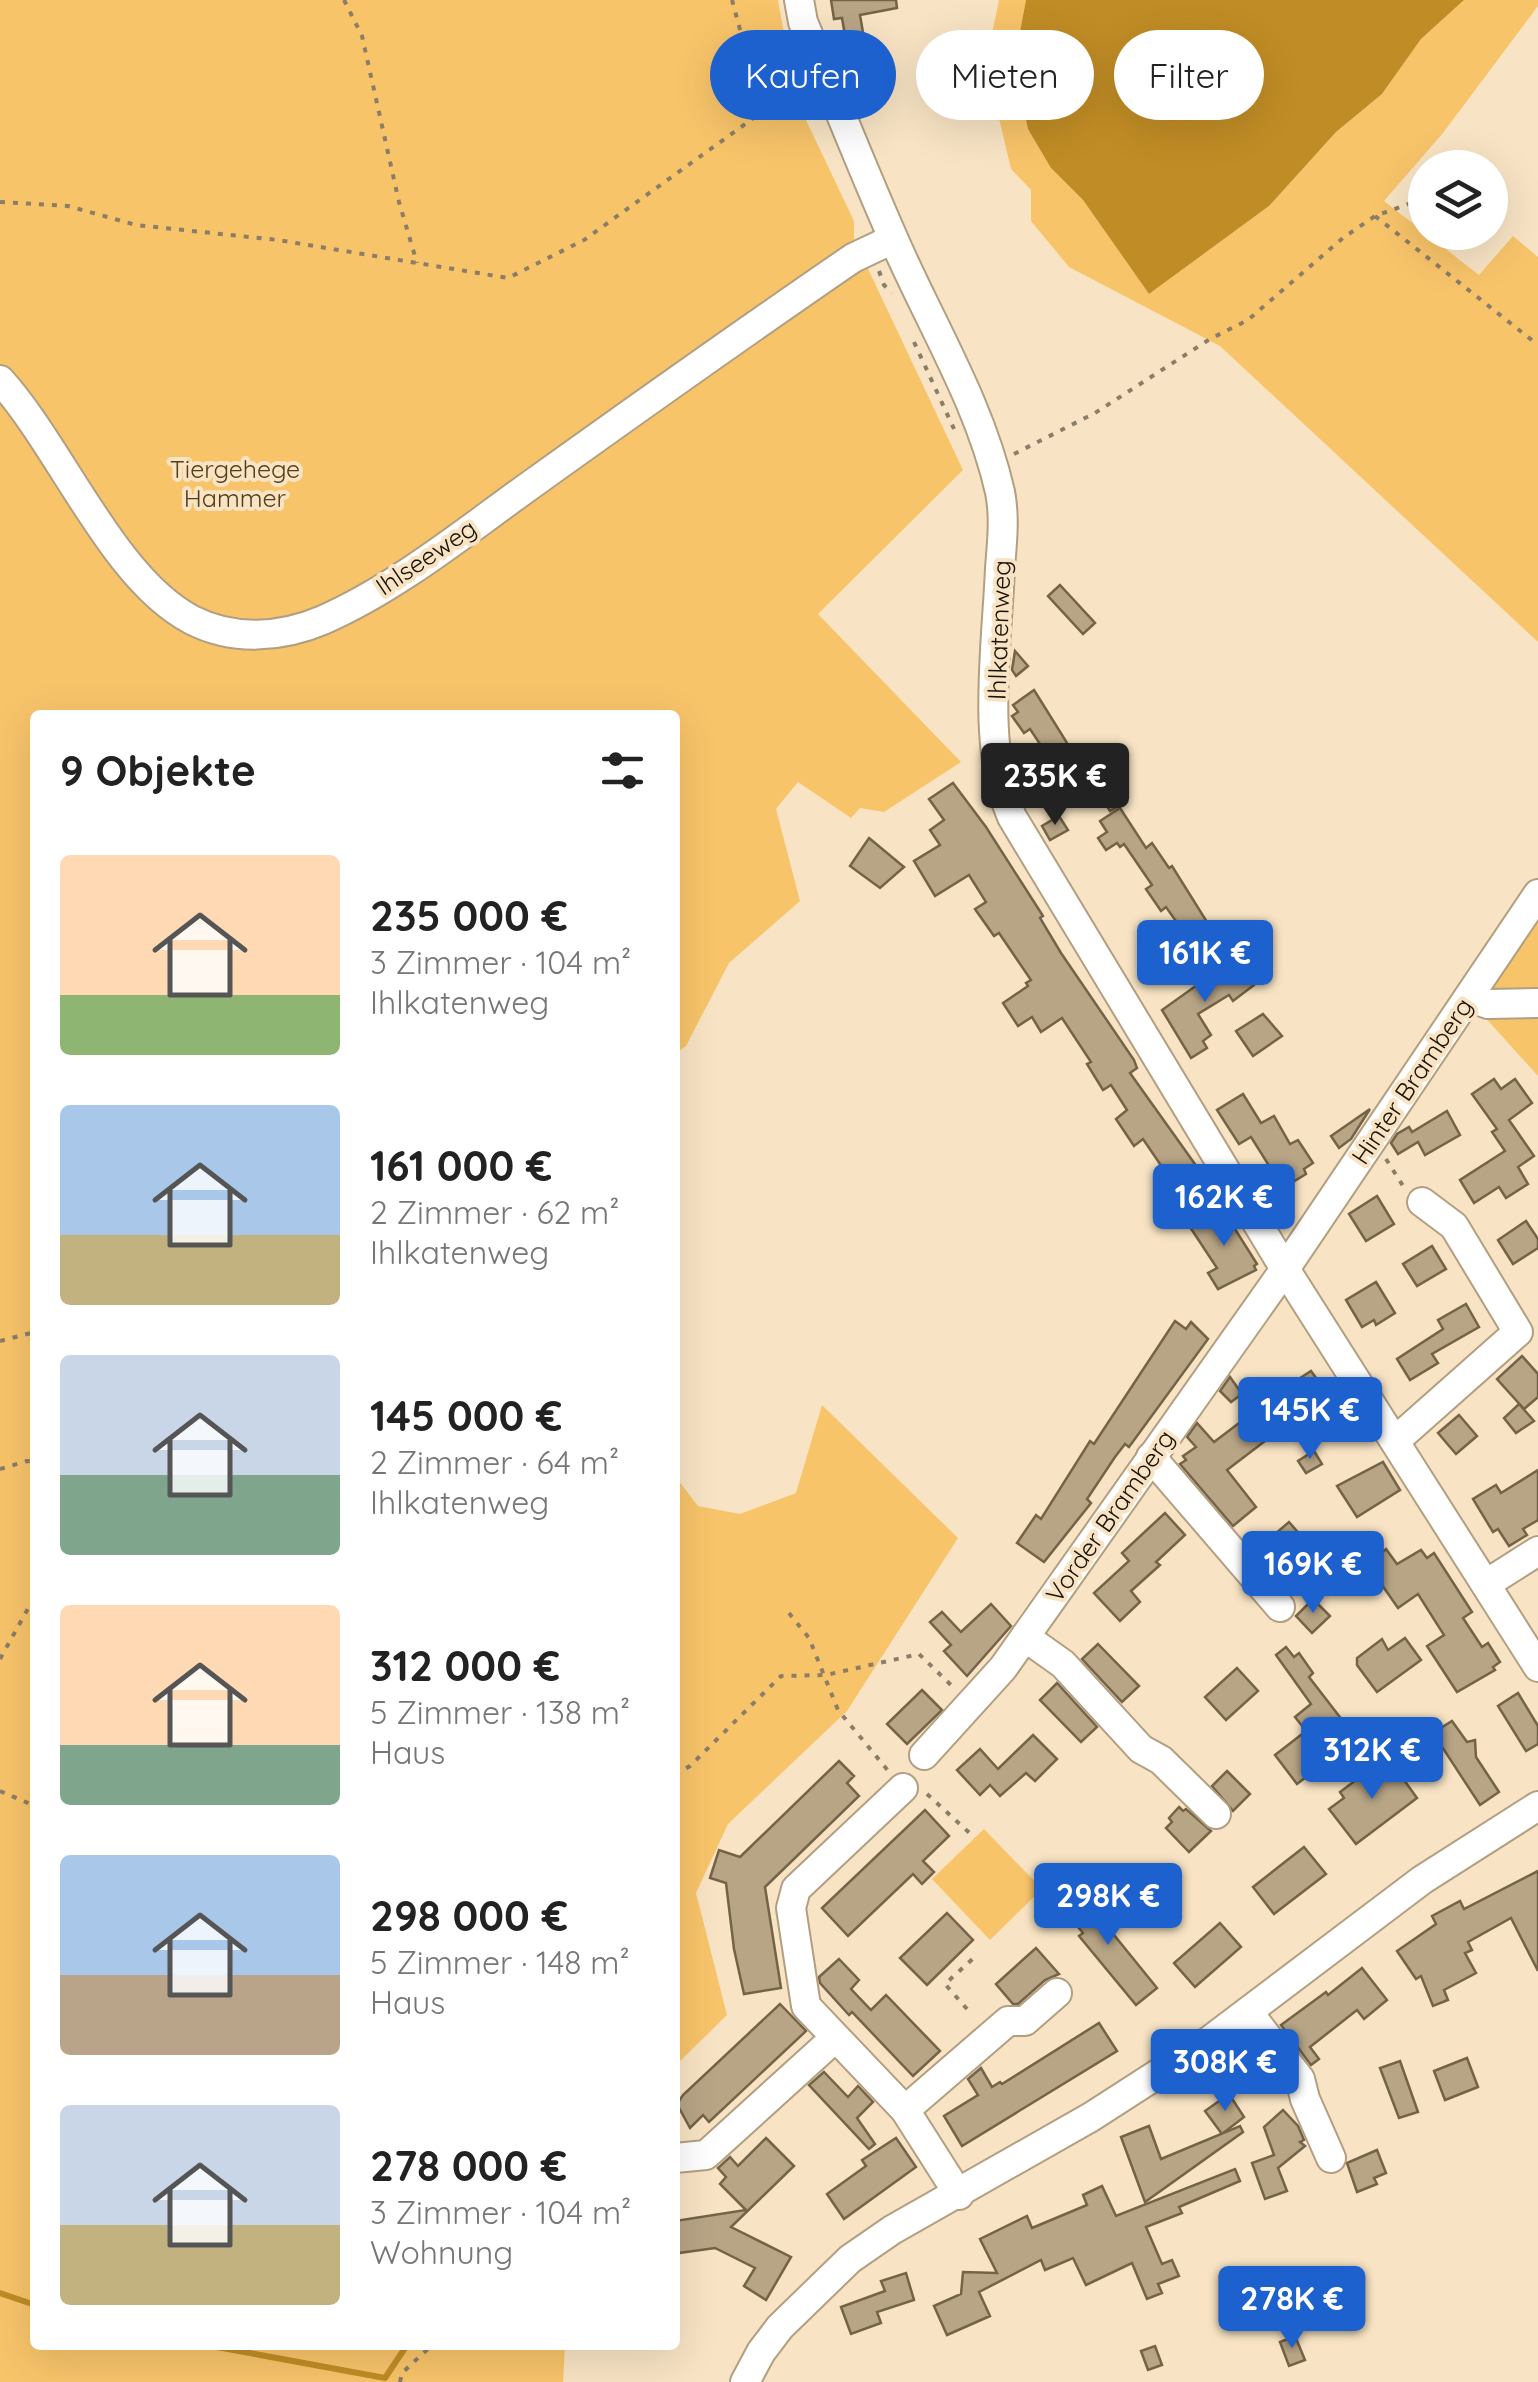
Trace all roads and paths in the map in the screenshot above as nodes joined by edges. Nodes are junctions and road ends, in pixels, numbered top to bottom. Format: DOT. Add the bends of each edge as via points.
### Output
graph roads {
  1 [pos="344,0"];
  2 [pos="732,0"];
  3 [pos="799,0"];
  4 [pos="0,202"];
  5 [pos="1408,204"];
  6 [pos="1376,216"];
  7 [pos="894,240"];
  8 [pos="417,263"];
  9 [pos="1538,345"];
  10 [pos="0,380"];
  11 [pos="992,465"];
  12 [pos="1538,894"];
  13 [pos="1469,996"];
  14 [pos="1538,1003"];
  15 [pos="1374,1138"];
  16 [pos="1422,1202"];
  17 [pos="1285,1268"];
  18 [pos="30,1333"];
  19 [pos="0,1341"];
  20 [pos="1395,1442"];
  21 [pos="1152,1458"];
  22 [pos="30,1461"];
  23 [pos="0,1469"];
  24 [pos="1538,1551"];
  25 [pos="1486,1584"];
  26 [pos="30,1605"];
  27 [pos="1280,1607"];
  28 [pos="789,1612"];
  29 [pos="1025,1637"];
  30 [pos="0,1659"];
  31 [pos="1538,1667"];
  32 [pos="826,1675"];
  33 [pos="970,1704"];
  34 [pos="924,1755"];
  35 [pos="680,1772"];
  36 [pos="910,1786"];
  37 [pos="0,1791"];
  38 [pos="30,1804"];
  39 [pos="1536,1812"];
  40 [pos="1216,1814"];
  41 [pos="974,1838"];
  42 [pos="978,1954"];
  43 [pos="944,1984"];
  44 [pos="938,1991"];
  45 [pos="1057,1993"];
  46 [pos="967,2009"];
  47 [pos="1248,2012"];
  48 [pos="835,2038"];
  49 [pos="906,2110"];
  50 [pos="680,2158"];
  51 [pos="1331,2158"];
  52 [pos="959,2194"];
  53 [pos="426,2350"];
  54 [pos="400,2382"];
  55 [pos="745,2382"];
  1 -- 8 [label="path" via="362,36"];
  2 -- 8 [label="path" via="762,112 584,240 508,278"];
  3 -- 7 [label="street, Ihlkatenweg" via="802,22"];
  4 -- 8 [label="path" via="68,206 136,225"];
  5 -- 6 [label="path"];
  6 -- 9 [label="path"];
  6 -- 11 [label="path" via="1248,320 1095,414"];
  7 -- 10 [label="street, Ihlseeweg" via="853,258 373,593 277,634 242,635 191,620 137,575"];
  7 -- 11 [label="street, Ihlkatenweg"];
  11 -- 17 [label="street, Ihlkatenweg" via="1002,510 996,736 1006,804"];
  12 -- 13 [label="street, Hinter Bramberg"];
  13 -- 14 [label="street" via="1488,1004"];
  13 -- 15 [label="street, Hinter Bramberg"];
  15 -- 16 [label="path" via="1406,1190"];
  15 -- 17 [label="street, Hinter Bramberg"];
  16 -- 20 [label="street" via="1454,1226 1518,1332"];
  17 -- 20 [label="street, Ihlkatenweg"];
  17 -- 21 [label="street, Vorder Bramberg"];
  18 -- 19 [label="path"];
  20 -- 25 [label="street, Ihlkatenweg"];
  21 -- 27 [label="street"];
  21 -- 29 [label="street, Vorder Bramberg"];
  22 -- 23 [label="path"];
  24 -- 25 [label="street"];
  25 -- 31 [label="street, Ihlkatenweg"];
  26 -- 30 [label="path"];
  28 -- 32 [label="path"];
  29 -- 33 [label="street, Vorder Bramberg"];
  29 -- 40 [label="street" via="1063,1664 1141,1749"];
  32 -- 33 [label="path" via="919,1654"];
  32 -- 35 [label="path" via="780,1676"];
  32 -- 36 [label="path" via="838,1710"];
  33 -- 34 [label="street, Vorder Bramberg"];
  36 -- 41 [label="path"];
  36 -- 48 [label="street" via="792,1898 806,2006"];
  37 -- 38 [label="path"];
  39 -- 47 [label="street" via="1422,1880"];
  42 -- 43 [label="path"];
  43 -- 44 [label="path"];
  43 -- 46 [label="path"];
  45 -- 49 [label="street" via="1025,2021 1008,2021"];
  47 -- 51 [label="street" via="1300,2079"];
  47 -- 52 [label="street" via="1091,2117"];
  48 -- 49 [label="street"];
  48 -- 50 [label="street" via="706,2155"];
  49 -- 52 [label="street"];
  52 -- 55 [label="street" via="850,2259 780,2327"];
  53 -- 54 [label="path"];
}
